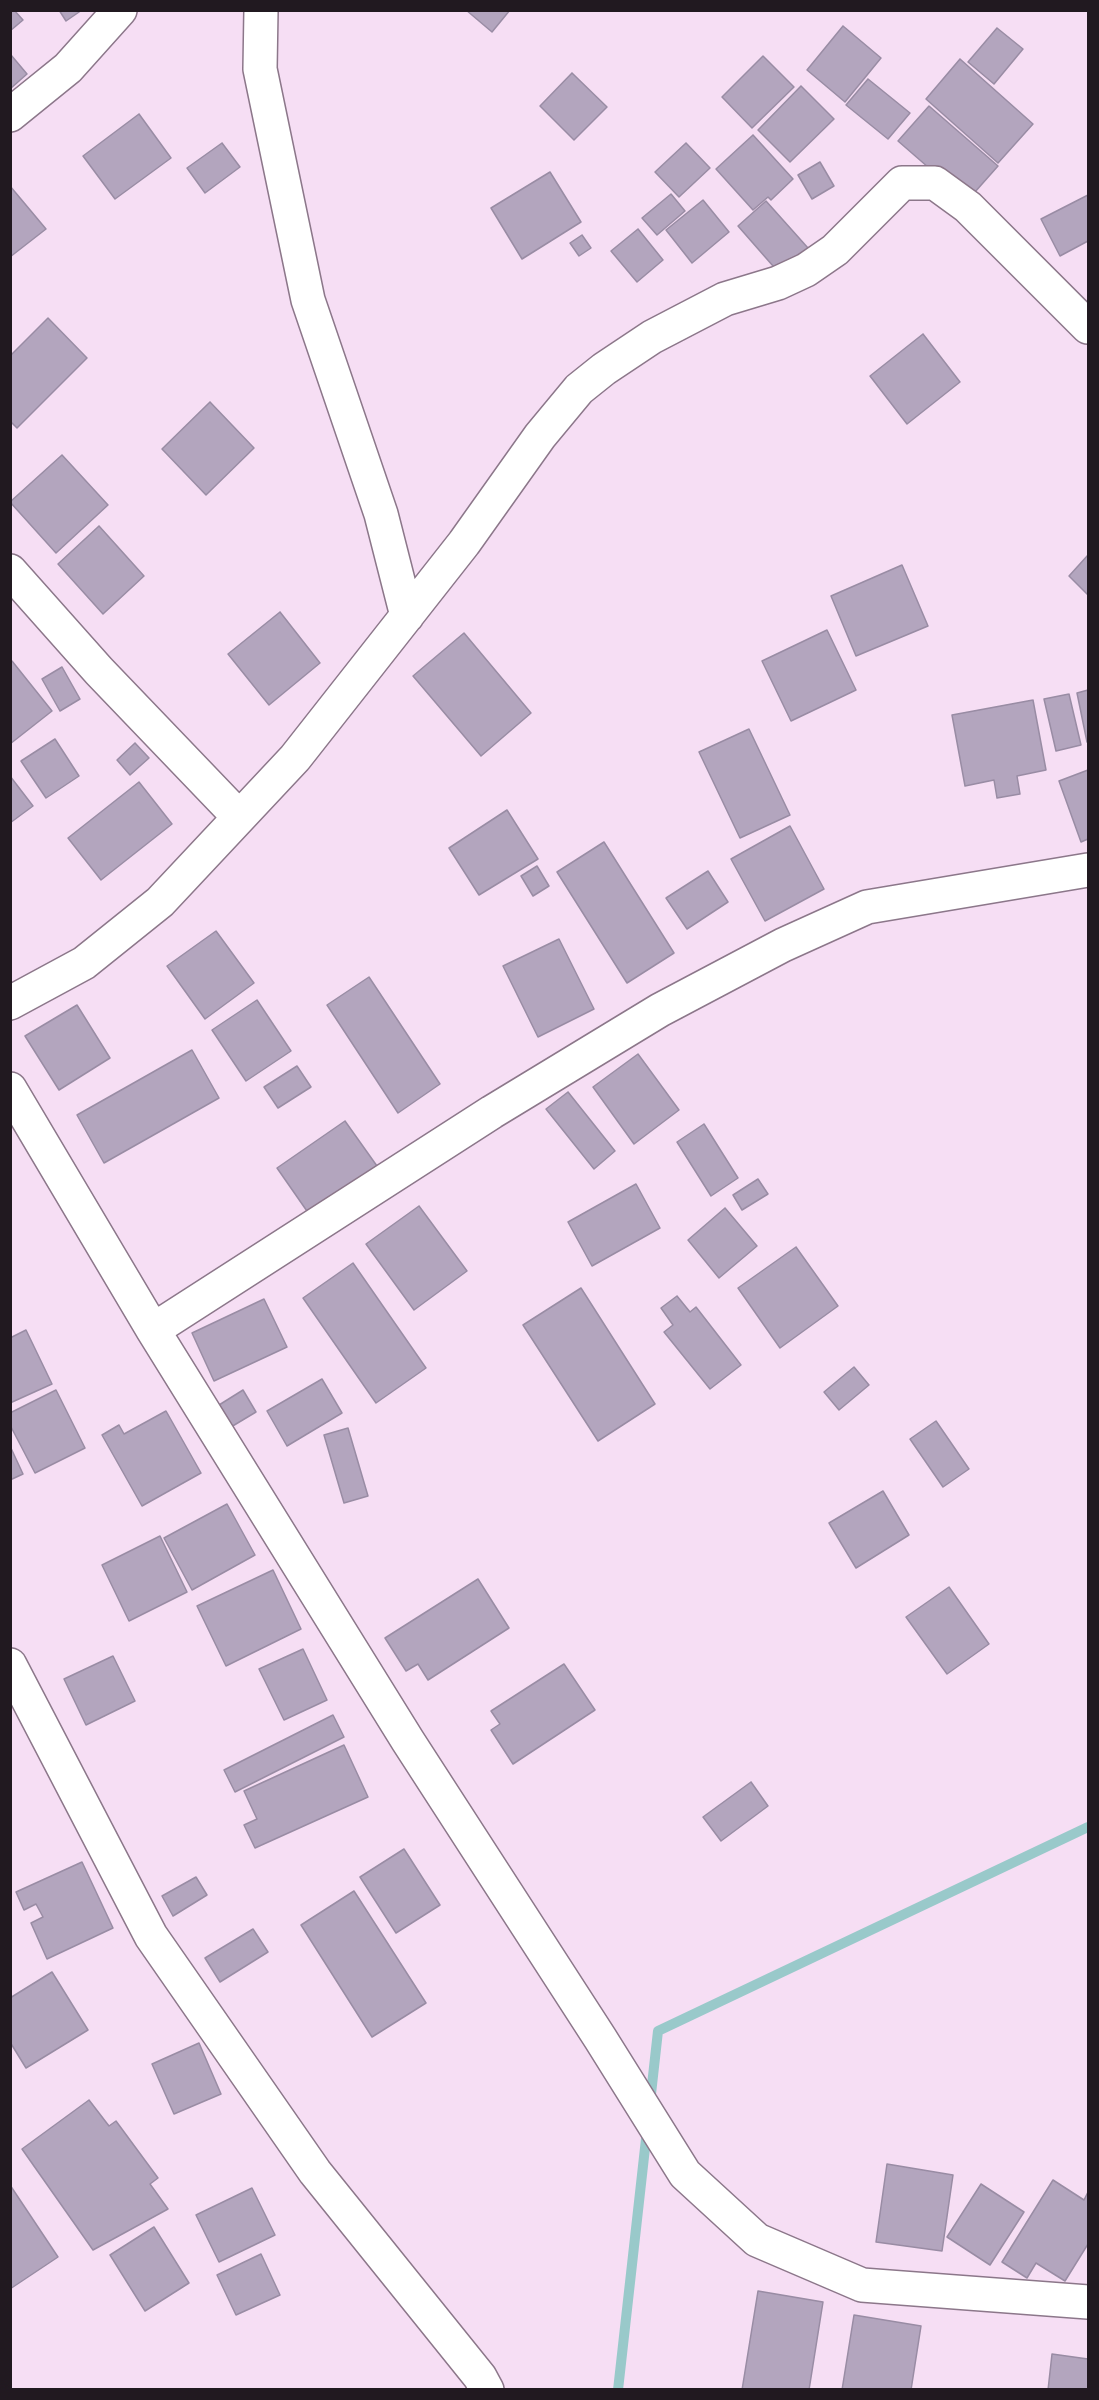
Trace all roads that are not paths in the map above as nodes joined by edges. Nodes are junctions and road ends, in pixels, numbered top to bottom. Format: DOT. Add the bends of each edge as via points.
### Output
graph roads {
  1 [pos="120,10"];
  2 [pos="261,10"];
  3 [pos="10,115"];
  4 [pos="1089,327"];
  5 [pos="10,571"];
  6 [pos="407,616"];
  7 [pos="239,817"];
  8 [pos="1089,870"];
  9 [pos="10,1003"];
  10 [pos="10,1089"];
  11 [pos="153,1330"];
  12 [pos="10,1665"];
  13 [pos="1089,2302"];
  14 [pos="487,2390"];
  1 -- 3 [label="street" via="68,68"];
  2 -- 6 [label="street" via="260,69 308,300 381,514"];
  4 -- 6 [label="street" via="968,207 935,183 902,183 835,250 806,270 724,299 652,337 579,389"];
  5 -- 7 [label="street"];
  6 -- 7 [label="street" via="295,758"];
  7 -- 9 [label="street" via="160,902 84,963"];
  8 -- 11 [label="street" via="867,907 783,945 660,1010 512,1100"];
  10 -- 11 [label="street"];
  11 -- 13 [label="street" via="408,1741 685,2174 757,2240 862,2285"];
  12 -- 14 [label="street" via="151,1936 315,2172"];
}
